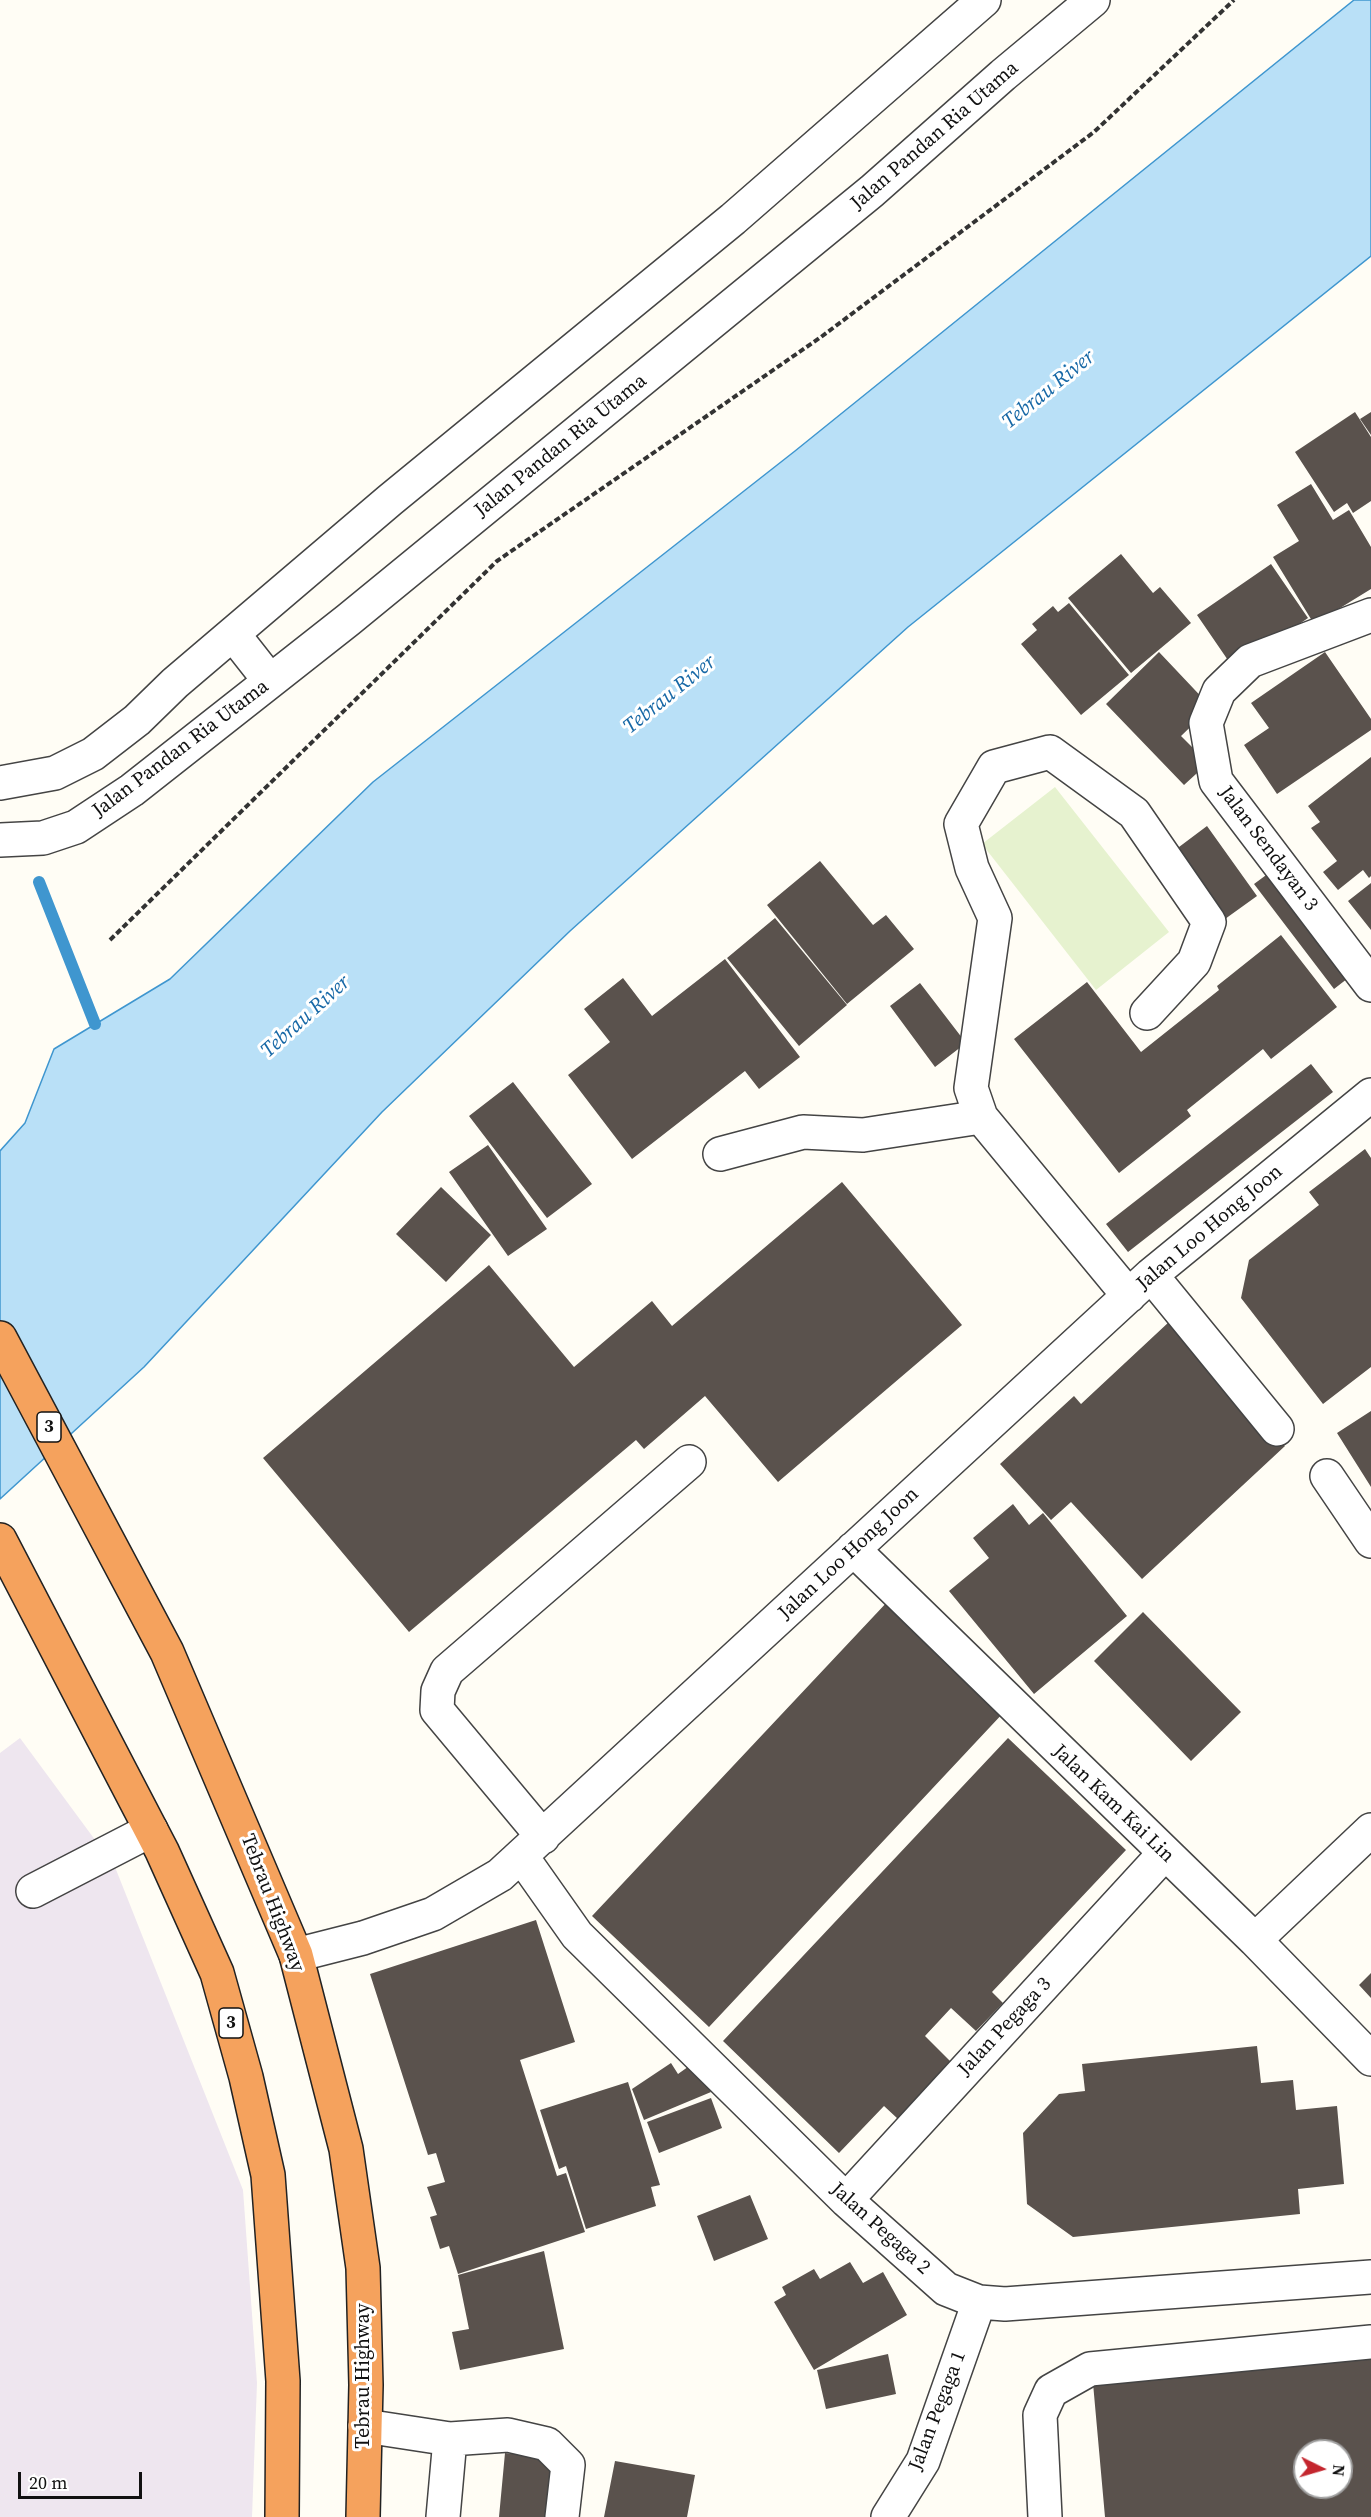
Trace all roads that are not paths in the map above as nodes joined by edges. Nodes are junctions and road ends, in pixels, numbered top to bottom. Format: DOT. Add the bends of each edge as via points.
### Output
graph roads {
  1 [pos="984,0"];
  2 [pos="1093,0"];
  3 [pos="1371,615"];
  4 [pos="233,634"];
  5 [pos="270,681"];
  6 [pos="8,782"];
  7 [pos="10,840"];
  8 [pos="1371,985"];
  9 [pos="1147,1013"];
  10 [pos="1371,1095"];
  11 [pos="981,1117"];
  12 [pos="720,1154"];
  13 [pos="1140,1285"];
  14 [pos="0,1338"];
  15 [pos="1277,1429"];
  16 [pos="689,1462"];
  17 [pos="1327,1476"];
  18 [pos="0,1540"];
  19 [pos="1371,1541"];
  20 [pos="853,1549"];
  21 [pos="151,1830"];
  22 [pos="1371,1830"];
  23 [pos="533,1847"];
  24 [pos="1164,1854"];
  25 [pos="33,1891"];
  26 [pos="1255,1940"];
  27 [pos="296,1955"];
  28 [pos="1371,2059"];
  29 [pos="846,2200"];
  30 [pos="1371,2277"];
  31 [pos="979,2302"];
  32 [pos="1371,2342"];
  33 [pos="365,2426"];
  34 [pos="450,2439"];
  35 [pos="282,2517"];
  36 [pos="363,2517"];
  37 [pos="443,2517"];
  38 [pos="562,2517"];
  39 [pos="888,2517"];
  40 [pos="1045,2517"];
  1 -- 4 [label="street" via="733,219"];
  2 -- 5 [label="street, Jalan Pandan Ria Utama" via="872,191"];
  3 -- 8 [label="street, Jalan Sendayan 3" via="1250,661 1220,691 1206,723 1216,781"];
  4 -- 5 [label="street"];
  4 -- 6 [label="street" via="93,754 55,773"];
  5 -- 7 [label="street, Jalan Pandan Ria Utama" via="132,790 76,827 44,838"];
  9 -- 11 [label="street" via="1194,962 1209,922 1134,813 1050,752 994,767 961,824 972,868 995,918 971,1088"];
  10 -- 13 [label="street, Jalan Loo Hong Joon"];
  11 -- 12 [label="street" via="863,1135 803,1132"];
  11 -- 13 [label="street"];
  13 -- 15 [label="street"];
  13 -- 20 [label="street, Jalan Loo Hong Joon"];
  14 -- 27 [label="highway, Tebrau Highway / 3" via="97,1516 186,1693"];
  16 -- 23 [label="street, Jalan Pegaga 2" via="447,1671 438,1691 437,1710"];
  17 -- 19 [label="street"];
  18 -- 21 [label="highway, 3"];
  20 -- 23 [label="street, Jalan Loo Hong Joon"];
  20 -- 24 [label="street, Jalan Kam Kai Lin"];
  21 -- 25 [label="street"];
  21 -- 35 [label="highway, 3" via="217,1973 268,2175 283,2381"];
  22 -- 26 [label="street"];
  23 -- 27 [label="street, Jalan Loo Hong Joon" via="500,1875 433,1914"];
  23 -- 29 [label="street, Jalan Pegaga 2" via="577,1935"];
  24 -- 26 [label="street, Jalan Kam Kai Lin"];
  24 -- 29 [label="street, Jalan Pegaga 3"];
  26 -- 28 [label="street, Jalan Kam Kai Lin"];
  27 -- 33 [label="highway, Tebrau Highway / 3" via="346,2149 363,2268"];
  29 -- 31 [label="street, Jalan Pegaga 2" via="946,2289"];
  30 -- 31 [label="street, Jalan Pegaga 2" via="1005,2304"];
  31 -- 39 [label="street, Jalan Pegaga 1" via="923,2461"];
  32 -- 40 [label="street" via="1090,2369 1051,2391 1040,2415"];
  33 -- 34 [label="street"];
  33 -- 36 [label="highway, Tebrau Highway / 3"];
  34 -- 37 [label="street"];
  34 -- 38 [label="street" via="508,2435 548,2444 568,2465"];
}
